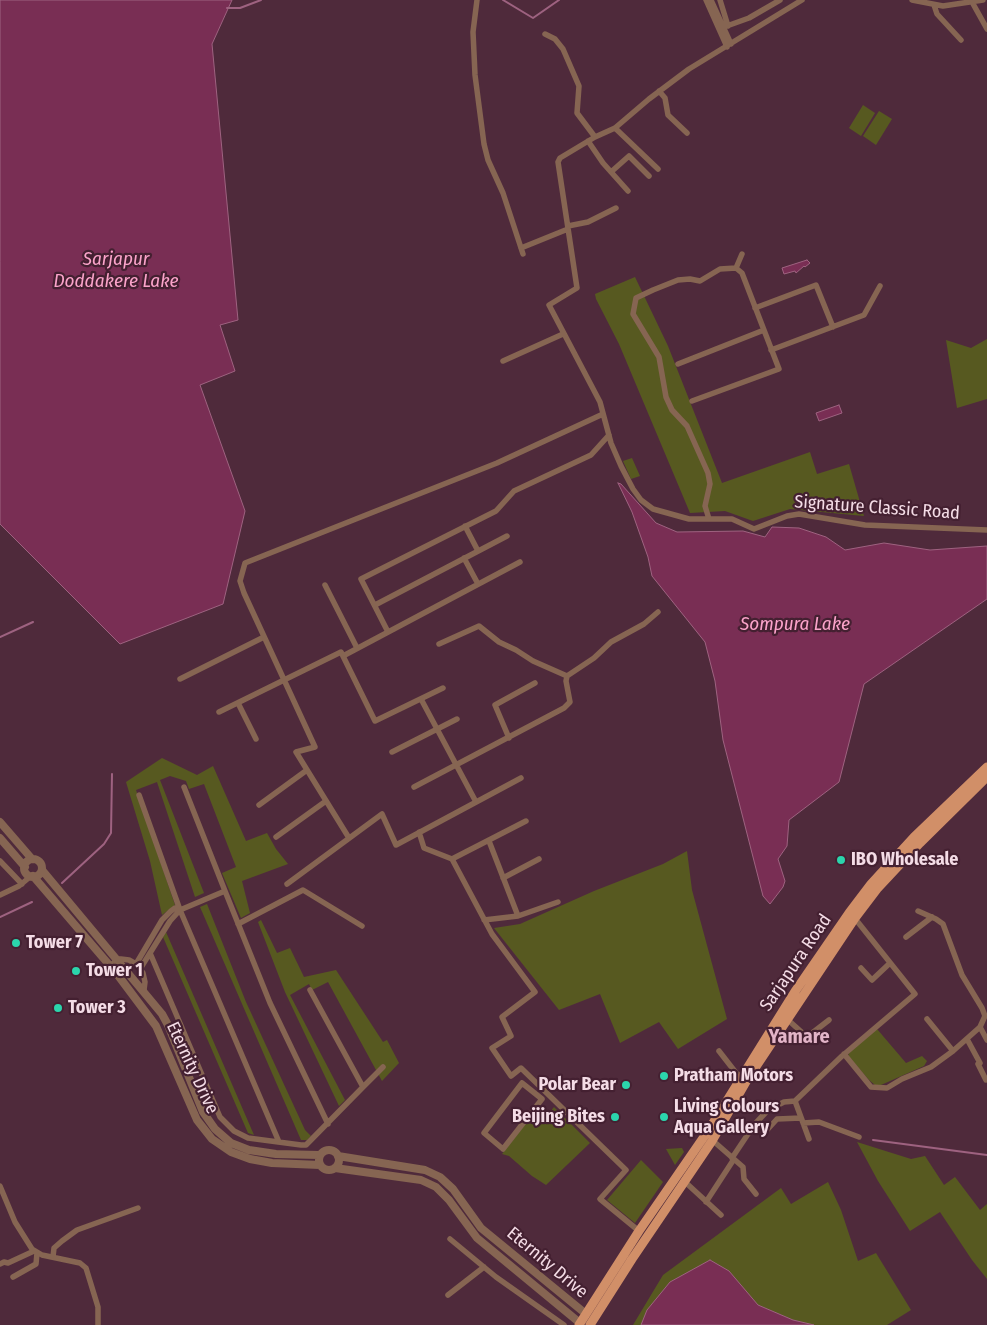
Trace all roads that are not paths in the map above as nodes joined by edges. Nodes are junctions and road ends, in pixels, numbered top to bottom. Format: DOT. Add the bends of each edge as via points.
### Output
graph roads {
  1 [pos="477,0"];
  2 [pos="706,0"];
  3 [pos="711,0"];
  4 [pos="720,0"];
  5 [pos="780,0"];
  6 [pos="802,0"];
  7 [pos="912,0"];
  8 [pos="983,0"];
  9 [pos="972,2"];
  10 [pos="934,5"];
  11 [pos="726,27"];
  12 [pos="987,29"];
  13 [pos="545,34"];
  14 [pos="960,40"];
  15 [pos="729,46"];
  16 [pos="659,91"];
  17 [pos="615,128"];
  18 [pos="687,133"];
  19 [pos="595,137"];
  20 [pos="588,141"];
  21 [pos="658,169"];
  22 [pos="611,172"];
  23 [pos="649,176"];
  24 [pos="628,191"];
  25 [pos="616,208"];
  26 [pos="568,228"];
  27 [pos="742,254"];
  28 [pos="736,268"];
  29 [pos="880,286"];
  30 [pos="755,308"];
  31 [pos="832,327"];
  32 [pos="764,330"];
  33 [pos="563,334"];
  34 [pos="771,350"];
  35 [pos="503,361"];
  36 [pos="678,364"];
  37 [pos="692,401"];
  38 [pos="604,414"];
  39 [pos="610,435"];
  40 [pos="709,519"];
  41 [pos="465,526"];
  42 [pos="987,530"];
  43 [pos="507,536"];
  44 [pos="478,551"];
  45 [pos="464,558"];
  46 [pos="520,562"];
  47 [pos="478,584"];
  48 [pos="324,585"];
  49 [pos="375,605"];
  50 [pos="658,612"];
  51 [pos="388,632"];
  52 [pos="264,637"];
  53 [pos="439,644"];
  54 [pos="357,648"];
  55 [pos="343,656"];
  56 [pos="567,676"];
  57 [pos="180,679"];
  58 [pos="284,680"];
  59 [pos="535,683"];
  60 [pos="443,688"];
  61 [pos="421,699"];
  62 [pos="238,703"];
  63 [pos="219,712"];
  64 [pos="457,719"];
  65 [pos="437,729"];
  66 [pos="509,738"];
  67 [pos="256,739"];
  68 [pos="392,752"];
  69 [pos="456,765"];
  70 [pos="987,767"];
  71 [pos="307,770"];
  72 [pos="987,777"];
  73 [pos="521,778"];
  74 [pos="184,787"];
  75 [pos="414,787"];
  76 [pos="968,790"];
  77 [pos="139,795"];
  78 [pos="326,801"];
  79 [pos="476,802"];
  80 [pos="259,805"];
  81 [pos="526,821"];
  82 [pos="0,822"];
  83 [pos="419,832"];
  84 [pos="0,838"];
  85 [pos="276,838"];
  86 [pos="349,838"];
  87 [pos="489,841"];
  88 [pos="32,859"];
  89 [pos="452,859"];
  90 [pos="539,859"];
  91 [pos="0,861"];
  92 [pos="24,867"];
  93 [pos="42,870"];
  94 [pos="32,876"];
  95 [pos="503,878"];
  96 [pos="22,884"];
  97 [pos="287,884"];
  98 [pos="225,891"];
  99 [pos="0,895"];
  100 [pos="558,902"];
  101 [pos="180,910"];
  102 [pos="918,911"];
  103 [pos="518,916"];
  104 [pos="852,916"];
  105 [pos="932,917"];
  106 [pos="484,920"];
  107 [pos="238,924"];
  108 [pos="362,926"];
  109 [pos="906,937"];
  110 [pos="150,953"];
  111 [pos="118,959"];
  112 [pos="890,963"];
  113 [pos="136,964"];
  114 [pos="110,966"];
  115 [pos="861,968"];
  116 [pos="140,969"];
  117 [pos="144,990"];
  118 [pos="310,990"];
  119 [pos="786,1019"];
  120 [pos="927,1019"];
  121 [pos="829,1020"];
  122 [pos="980,1027"];
  123 [pos="967,1039"];
  124 [pos="987,1040"];
  125 [pos="719,1051"];
  126 [pos="953,1051"];
  127 [pos="844,1054"];
  128 [pos="383,1067"];
  129 [pos="740,1078"];
  130 [pos="986,1080"];
  131 [pos="538,1084"];
  132 [pos="363,1087"];
  133 [pos="532,1090"];
  134 [pos="795,1101"];
  135 [pos="802,1120"];
  136 [pos="328,1124"];
  137 [pos="767,1130"];
  138 [pos="859,1137"];
  139 [pos="709,1138"];
  140 [pos="809,1139"];
  141 [pos="279,1142"];
  142 [pos="319,1155"];
  143 [pos="338,1156"];
  144 [pos="733,1159"];
  145 [pos="320,1165"];
  146 [pos="335,1168"];
  147 [pos="684,1181"];
  148 [pos="0,1186"];
  149 [pos="756,1194"];
  150 [pos="706,1202"];
  151 [pos="138,1208"];
  152 [pos="721,1215"];
  153 [pos="639,1231"];
  154 [pos="450,1239"];
  155 [pos="35,1252"];
  156 [pos="53,1257"];
  157 [pos="0,1264"];
  158 [pos="484,1267"];
  159 [pos="13,1277"];
  160 [pos="448,1295"];
  161 [pos="586,1314"];
  162 [pos="579,1324"];
  163 [pos="98,1325"];
  164 [pos="564,1325"];
  165 [pos="590,1325"];
  1 -- 26 [label="street" via="473,32 475,75 484,144 522,251"];
  2 -- 15 [label="street"];
  3 -- 11 [label="street"];
  4 -- 11 [label="street"];
  5 -- 11 [label="street"];
  6 -- 15 [label="street"];
  7 -- 10 [label="street"];
  8 -- 9 [label="street"];
  9 -- 10 [label="street"];
  9 -- 12 [label="street"];
  10 -- 14 [label="street" via="937,14"];
  11 -- 15 [label="street"];
  13 -- 19 [label="street" via="563,49 579,86 577,113"];
  15 -- 16 [label="street"];
  16 -- 17 [label="street"];
  16 -- 18 [label="street" via="665,98 668,115"];
  17 -- 19 [label="street"];
  17 -- 21 [label="street"];
  19 -- 20 [label="street"];
  20 -- 22 [label="street"];
  20 -- 26 [label="street" via="558,162"];
  22 -- 23 [label="street" via="629,156"];
  22 -- 24 [label="street"];
  25 -- 26 [label="street"];
  26 -- 33 [label="street, Signature Classic Road" via="577,288 549,305"];
  27 -- 28 [label="street"];
  28 -- 30 [label="street" via="742,273"];
  28 -- 40 [label="street" via="720,269 700,281 678,280 653,290 636,298 634,314 659,357 666,397 672,410 687,426 708,473 710,484 705,506"];
  29 -- 31 [label="street" via="864,315"];
  30 -- 31 [label="street" via="816,285"];
  30 -- 32 [label="street"];
  31 -- 34 [label="street"];
  32 -- 34 [label="street"];
  32 -- 36 [label="street"];
  33 -- 35 [label="street"];
  33 -- 38 [label="street, Signature Classic Road"];
  34 -- 37 [label="street" via="779,369"];
  38 -- 39 [label="street, Signature Classic Road"];
  38 -- 52 [label="street" via="497,463 245,563 240,581"];
  39 -- 40 [label="street, Signature Classic Road" via="621,466 641,500 653,509 689,519"];
  39 -- 41 [label="street" via="591,455 514,491 496,511"];
  40 -- 42 [label="street, Signature Classic Road" via="732,519 754,529 800,514 865,525"];
  41 -- 44 [label="street"];
  41 -- 49 [label="street" via="362,579"];
  43 -- 44 [label="street"];
  44 -- 45 [label="street"];
  45 -- 47 [label="street"];
  45 -- 49 [label="street"];
  46 -- 47 [label="street"];
  47 -- 51 [label="street"];
  48 -- 54 [label="street"];
  49 -- 51 [label="street"];
  50 -- 56 [label="street"];
  51 -- 54 [label="street"];
  52 -- 57 [label="street"];
  52 -- 58 [label="street"];
  53 -- 56 [label="street" via="479,626 499,642"];
  54 -- 55 [label="street"];
  55 -- 58 [label="street" via="341,652"];
  55 -- 61 [label="street" via="376,721"];
  56 -- 66 [label="street" via="570,702"];
  58 -- 62 [label="street"];
  58 -- 71 [label="street" via="315,747 296,752"];
  59 -- 66 [label="street" via="496,705"];
  60 -- 61 [label="street"];
  61 -- 65 [label="street"];
  62 -- 63 [label="street"];
  62 -- 67 [label="street"];
  64 -- 65 [label="street"];
  65 -- 68 [label="street"];
  65 -- 69 [label="street"];
  66 -- 69 [label="street"];
  69 -- 75 [label="street"];
  69 -- 79 [label="street"];
  70 -- 76 [label="main road, Sarjapura Road"];
  71 -- 78 [label="street"];
  71 -- 80 [label="street"];
  72 -- 76 [label="main road, Sarjapura Road"];
  73 -- 79 [label="street"];
  74 -- 98 [label="street"];
  76 -- 104 [label="main road, Sarjapura Road" via="871,884"];
  77 -- 101 [label="street"];
  78 -- 85 [label="street"];
  78 -- 86 [label="street"];
  79 -- 83 [label="street"];
  81 -- 87 [label="street"];
  82 -- 88 [label="street, Eternity Drive"];
  83 -- 86 [label="street" via="396,845 382,814"];
  83 -- 89 [label="street" via="424,848"];
  84 -- 92 [label="street, Eternity Drive"];
  86 -- 97 [label="street"];
  87 -- 89 [label="street"];
  87 -- 95 [label="street"];
  88 -- 92 [label="street"];
  88 -- 93 [label="street, Eternity Drive" via="40,862"];
  89 -- 106 [label="street"];
  90 -- 95 [label="street"];
  91 -- 96 [label="street"];
  92 -- 94 [label="street, Eternity Drive"];
  93 -- 94 [label="street" via="39,875"];
  93 -- 111 [label="street, Eternity Drive"];
  94 -- 96 [label="street"];
  94 -- 114 [label="street, Eternity Drive"];
  95 -- 103 [label="street"];
  96 -- 99 [label="street"];
  98 -- 101 [label="street"];
  98 -- 107 [label="street"];
  100 -- 103 [label="street"];
  101 -- 110 [label="street"];
  101 -- 113 [label="street" via="175,908 164,917"];
  101 -- 141 [label="street"];
  102 -- 105 [label="street"];
  103 -- 106 [label="street"];
  104 -- 112 [label="street"];
  104 -- 119 [label="main road, Sarjapura Road"];
  104 -- 129 [label="main road, Sarjapura Road" via="796,990"];
  105 -- 109 [label="street"];
  105 -- 122 [label="street" via="943,924 962,975 982,1008 984,1016"];
  106 -- 131 [label="street" via="535,992 502,1017 511,1036 492,1048 511,1076 522,1068"];
  107 -- 108 [label="street" via="303,890"];
  107 -- 136 [label="street" via="270,1003"];
  110 -- 116 [label="street"];
  110 -- 141 [label="street" via="220,1117 230,1128 248,1138"];
  111 -- 113 [label="street"];
  111 -- 114 [label="street"];
  111 -- 117 [label="street, Eternity Drive"];
  112 -- 115 [label="street" via="872,980"];
  112 -- 127 [label="street" via="915,994"];
  113 -- 116 [label="street"];
  114 -- 145 [label="street, Eternity Drive" via="156,1026 197,1120 212,1139 231,1152 250,1159"];
  116 -- 117 [label="street"];
  117 -- 142 [label="street, Eternity Drive" via="168,1025 203,1112 215,1129 231,1142 249,1150"];
  118 -- 132 [label="street"];
  119 -- 121 [label="street" via="807,1038"];
  119 -- 139 [label="main road, Sarjapura Road"];
  120 -- 126 [label="street"];
  122 -- 123 [label="street"];
  122 -- 124 [label="street"];
  123 -- 126 [label="street"];
  123 -- 130 [label="street"];
  125 -- 129 [label="street"];
  126 -- 127 [label="street" via="931,1067 902,1078 887,1088 871,1087"];
  127 -- 134 [label="street"];
  128 -- 132 [label="street"];
  129 -- 139 [label="main road, Sarjapura Road"];
  131 -- 133 [label="street"];
  131 -- 153 [label="street" via="626,1170 600,1199"];
  132 -- 136 [label="street"];
  133 -- 133 [label="street" via="542,1099 503,1149 484,1133 522,1083"];
  134 -- 135 [label="street"];
  134 -- 144 [label="street" via="784,1102 768,1110 754,1125"];
  135 -- 137 [label="street" via="778,1120"];
  135 -- 138 [label="street" via="819,1122"];
  135 -- 140 [label="street"];
  136 -- 141 [label="street" via="306,1145"];
  139 -- 144 [label="street"];
  139 -- 147 [label="main road, Sarjapura Road"];
  139 -- 153 [label="main road, Sarjapura Road"];
  142 -- 143 [label="street, Eternity Drive" via="328,1149"];
  142 -- 145 [label="street"];
  143 -- 146 [label="street" via="339,1163"];
  143 -- 161 [label="street, Eternity Drive" via="425,1170 440,1177 453,1189 481,1228"];
  144 -- 149 [label="street" via="742,1166 744,1179"];
  144 -- 150 [label="street"];
  145 -- 146 [label="street, Eternity Drive" via="325,1170"];
  146 -- 162 [label="street, Eternity Drive" via="422,1180 436,1187 477,1238"];
  147 -- 150 [label="street"];
  147 -- 165 [label="main road, Sarjapura Road"];
  148 -- 155 [label="street" via="15,1222"];
  150 -- 152 [label="street"];
  151 -- 156 [label="street" via="77,1230 54,1248"];
  153 -- 161 [label="main road, Sarjapura Road"];
  154 -- 158 [label="street"];
  155 -- 156 [label="street"];
  155 -- 157 [label="street"];
  155 -- 159 [label="street" via="36,1264"];
  156 -- 163 [label="street" via="80,1262 86,1268 98,1307"];
  158 -- 160 [label="street"];
  158 -- 164 [label="street"];
  161 -- 162 [label="main road, Sarjapura Road"];
}
